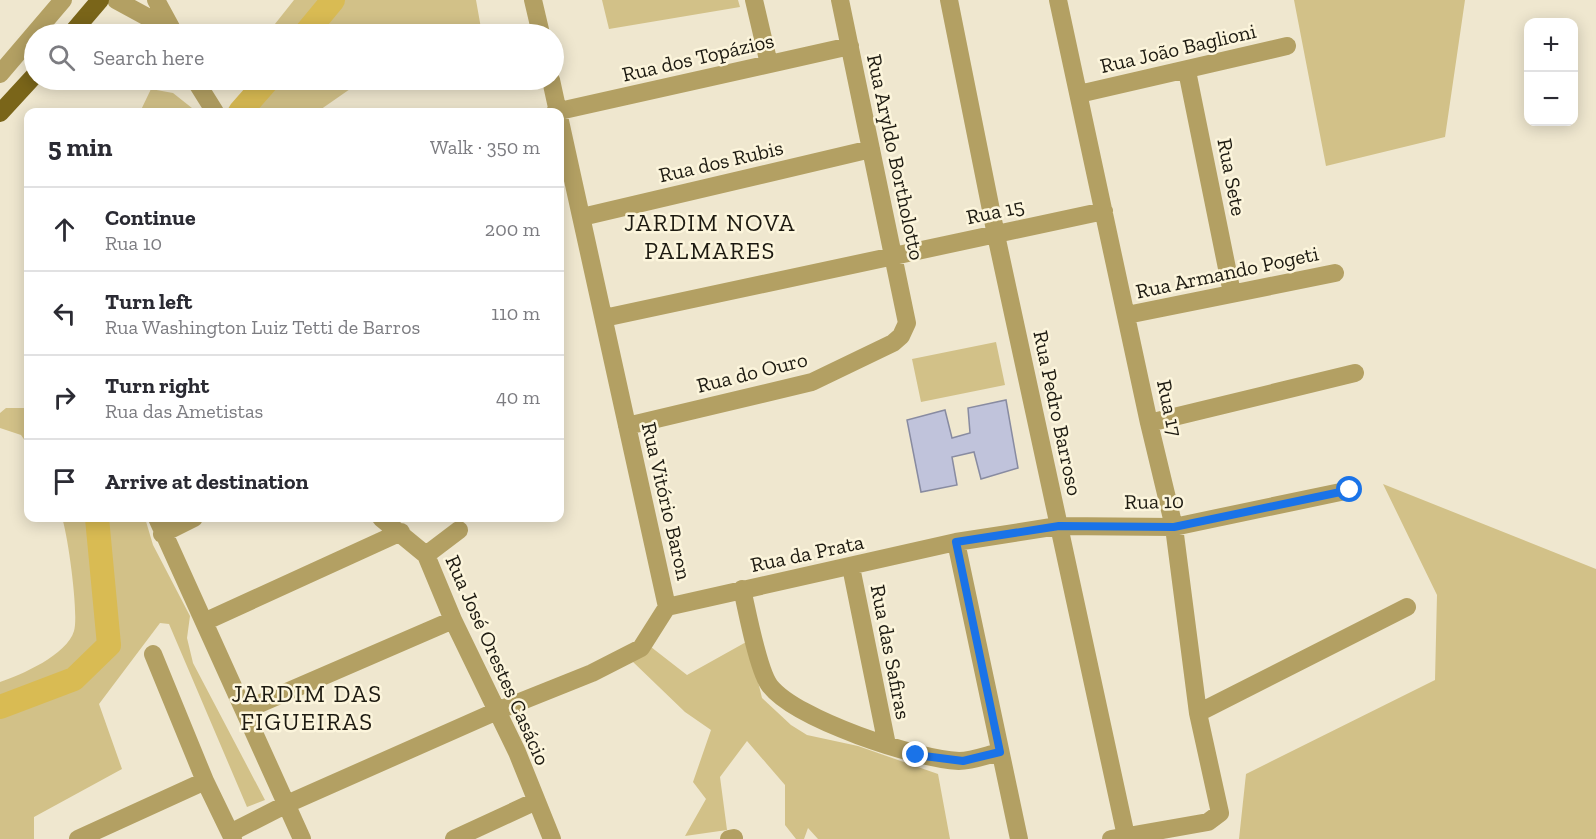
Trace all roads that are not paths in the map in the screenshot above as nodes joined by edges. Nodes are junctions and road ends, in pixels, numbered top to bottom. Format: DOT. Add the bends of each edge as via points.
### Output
graph roads {
  1 [pos="63,0"];
  2 [pos="100,0"];
  3 [pos="116,0"];
  4 [pos="156,0"];
  5 [pos="533,0"];
  6 [pos="754,0"];
  7 [pos="840,0"];
  8 [pos="949,0"];
  9 [pos="1058,0"];
  10 [pos="43,24"];
  11 [pos="80,24"];
  12 [pos="158,24"];
  13 [pos="169,24"];
  14 [pos="539,24"];
  15 [pos="24,46"];
  16 [pos="850,46"];
  17 [pos="1287,46"];
  18 [pos="769,64"];
  19 [pos="1187,71"];
  20 [pos="0,74"];
  21 [pos="24,87"];
  22 [pos="201,90"];
  23 [pos="552,90"];
  24 [pos="1079,94"];
  25 [pos="212,108"];
  26 [pos="556,108"];
  27 [pos="564,112"];
  28 [pos="0,113"];
  29 [pos="564,143"];
  30 [pos="871,149"];
  31 [pos="1104,211"];
  32 [pos="582,217"];
  33 [pos="996,235"];
  34 [pos="893,254"];
  35 [pos="1335,273"];
  36 [pos="1232,293"];
  37 [pos="1127,315"];
  38 [pos="604,318"];
  39 [pos="907,323"];
  40 [pos="1355,373"];
  41 [pos="1149,423"];
  42 [pos="627,426"];
  43 [pos="1350,490"];
  44 [pos="177,522"];
  45 [pos="387,522"];
  46 [pos="160,526"];
  47 [pos="1059,526"];
  48 [pos="1174,527"];
  49 [pos="459,530"];
  50 [pos="401,532"];
  51 [pos="956,542"];
  52 [pos="426,555"];
  53 [pos="851,567"];
  54 [pos="742,589"];
  55 [pos="667,607"];
  56 [pos="1407,607"];
  57 [pos="453,620"];
  58 [pos="204,622"];
  59 [pos="153,654"];
  60 [pos="245,710"];
  61 [pos="497,711"];
  62 [pos="1198,713"];
  63 [pos="887,745"];
  64 [pos="1000,752"];
  65 [pos="205,781"];
  66 [pos="536,801"];
  67 [pos="287,804"];
  68 [pos="232,836"];
  69 [pos="1118,837"];
  70 [pos="78,839"];
  71 [pos="302,839"];
  72 [pos="454,839"];
  73 [pos="552,839"];
  74 [pos="1018,839"];
  1 -- 10 [label="street"];
  2 -- 11 [label="main road"];
  3 -- 12 [label="street"];
  4 -- 13 [label="street"];
  5 -- 14 [label="street"];
  6 -- 18 [label="street"];
  7 -- 16 [label="street, Rua Aryldo Bortholotto"];
  8 -- 33 [label="street, Rua Pedro Barroso"];
  9 -- 24 [label="street, Rua 17"];
  15 -- 20 [label="street"];
  16 -- 18 [label="street, Rua dos Topázios"];
  16 -- 30 [label="street, Rua Aryldo Bortholotto"];
  17 -- 19 [label="street, Rua João Baglioni"];
  18 -- 27 [label="street, Rua dos Topázios"];
  19 -- 24 [label="street, Rua João Baglioni"];
  19 -- 36 [label="street, Rua Sete"];
  21 -- 28 [label="main road"];
  22 -- 25 [label="street"];
  23 -- 26 [label="street, Rua Vitório Baron"];
  24 -- 31 [label="street, Rua 17"];
  29 -- 32 [label="street, Rua Vitório Baron"];
  30 -- 32 [label="street, Rua dos Rubis"];
  30 -- 34 [label="street, Rua Aryldo Bortholotto"];
  31 -- 33 [label="street, Rua 15"];
  31 -- 37 [label="street, Rua 17"];
  32 -- 38 [label="street, Rua Vitório Baron"];
  33 -- 34 [label="street, Rua 15"];
  33 -- 47 [label="street, Rua Pedro Barroso"];
  34 -- 38 [label="street, Rua 15"];
  34 -- 39 [label="street, Rua Aryldo Bortholotto"];
  35 -- 36 [label="street, Rua Armando Pogeti"];
  36 -- 37 [label="street, Rua Armando Pogeti"];
  37 -- 41 [label="street, Rua 17"];
  38 -- 42 [label="street, Rua Vitório Baron"];
  39 -- 42 [label="street, Rua do Ouro" via="893,343 813,382"];
  40 -- 41 [label="street"];
  41 -- 48 [label="street, Rua 17"];
  42 -- 55 [label="street, Rua Vitório Baron"];
  43 -- 48 [label="street, Rua 10"];
  44 -- 46 [label="street"];
  45 -- 50 [label="street, Rua José Orestes Casácio"];
  46 -- 58 [label="street"];
  47 -- 48 [label="street, Rua 10"];
  47 -- 51 [label="street, Rua 10"];
  47 -- 69 [label="street, Rua Pedro Barroso"];
  48 -- 62 [label="street, Rua 17"];
  49 -- 52 [label="street"];
  50 -- 52 [label="street, Rua José Orestes Casácio"];
  50 -- 58 [label="street"];
  51 -- 53 [label="street, Rua da Prata"];
  51 -- 64 [label="street"];
  52 -- 57 [label="street, Rua José Orestes Casácio"];
  53 -- 54 [label="street, Rua da Prata"];
  53 -- 63 [label="street, Rua das Safiras"];
  54 -- 55 [label="street, Rua da Prata"];
  54 -- 63 [label="street" via="769,685 785,699 825,721"];
  55 -- 61 [label="street, Rua Vitório Baron" via="640,648 592,673"];
  56 -- 62 [label="street"];
  57 -- 60 [label="street"];
  57 -- 61 [label="street, Rua José Orestes Casácio"];
  58 -- 60 [label="street"];
  59 -- 65 [label="street"];
  60 -- 67 [label="street"];
  61 -- 66 [label="street, Rua José Orestes Casácio"];
  61 -- 67 [label="street, Rua Vitório Baron"];
  62 -- 69 [label="street, Rua 17" via="1220,813 1208,822"];
  63 -- 64 [label="street" via="916,755 963,761"];
  64 -- 74 [label="street"];
  65 -- 68 [label="street"];
  65 -- 70 [label="street"];
  66 -- 72 [label="street"];
  66 -- 73 [label="street, Rua José Orestes Casácio"];
  67 -- 68 [label="street, Rua Vitório Baron"];
  67 -- 71 [label="street"];
}
